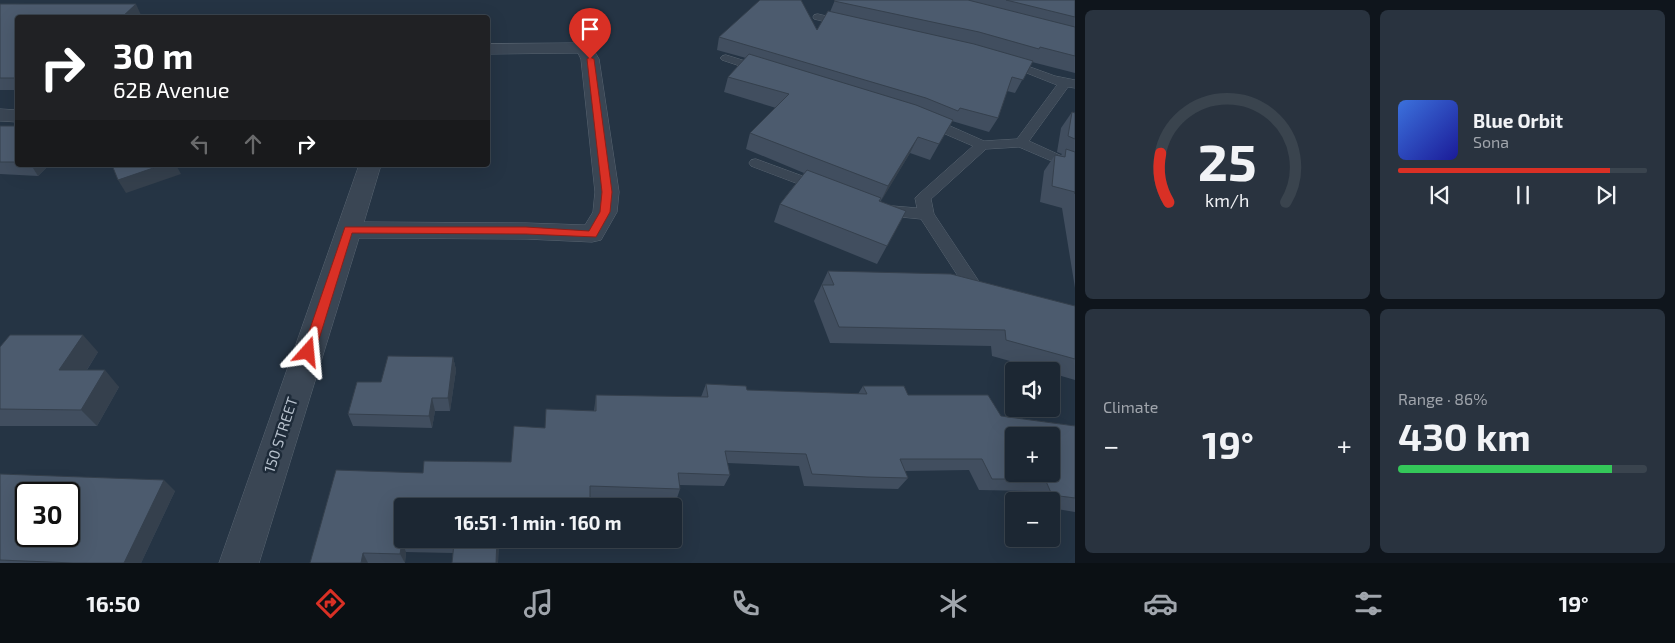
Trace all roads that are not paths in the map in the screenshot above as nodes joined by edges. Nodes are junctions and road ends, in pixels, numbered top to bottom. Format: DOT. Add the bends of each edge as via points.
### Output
graph roads {
  1 [pos="818,17"];
  2 [pos="855,25"];
  3 [pos="490,49"];
  4 [pos="993,57"];
  5 [pos="726,58"];
  6 [pos="773,73"];
  7 [pos="1070,84"];
  8 [pos="0,115"];
  9 [pos="15,116"];
  10 [pos="914,116"];
  11 [pos="1021,143"];
  12 [pos="982,145"];
  13 [pos="756,163"];
  14 [pos="369,167"];
  15 [pos="1075,167"];
  16 [pos="835,193"];
  17 [pos="870,207"];
  18 [pos="926,214"];
  19 [pos="348,230"];
  20 [pos="952,282"];
  21 [pos="971,283"];
  22 [pos="990,288"];
  23 [pos="239,563"];
  1 -- 2 [label="lane"];
  3 -- 19 [label="street" via="584,48 590,59 607,192 605,212 592,234"];
  4 -- 7 [label="lane"];
  5 -- 6 [label="lane"];
  7 -- 11 [label="lane"];
  8 -- 9 [label="street"];
  10 -- 12 [label="lane"];
  11 -- 12 [label="lane"];
  11 -- 15 [label="lane"];
  12 -- 18 [label="lane" via="923,198"];
  13 -- 16 [label="lane"];
  14 -- 19 [label="street, 150 STREET"];
  17 -- 18 [label="lane"];
  18 -- 21 [label="lane"];
  19 -- 23 [label="street, 150 STREET"];
  20 -- 21 [label="lane"];
  21 -- 22 [label="lane"];
}
